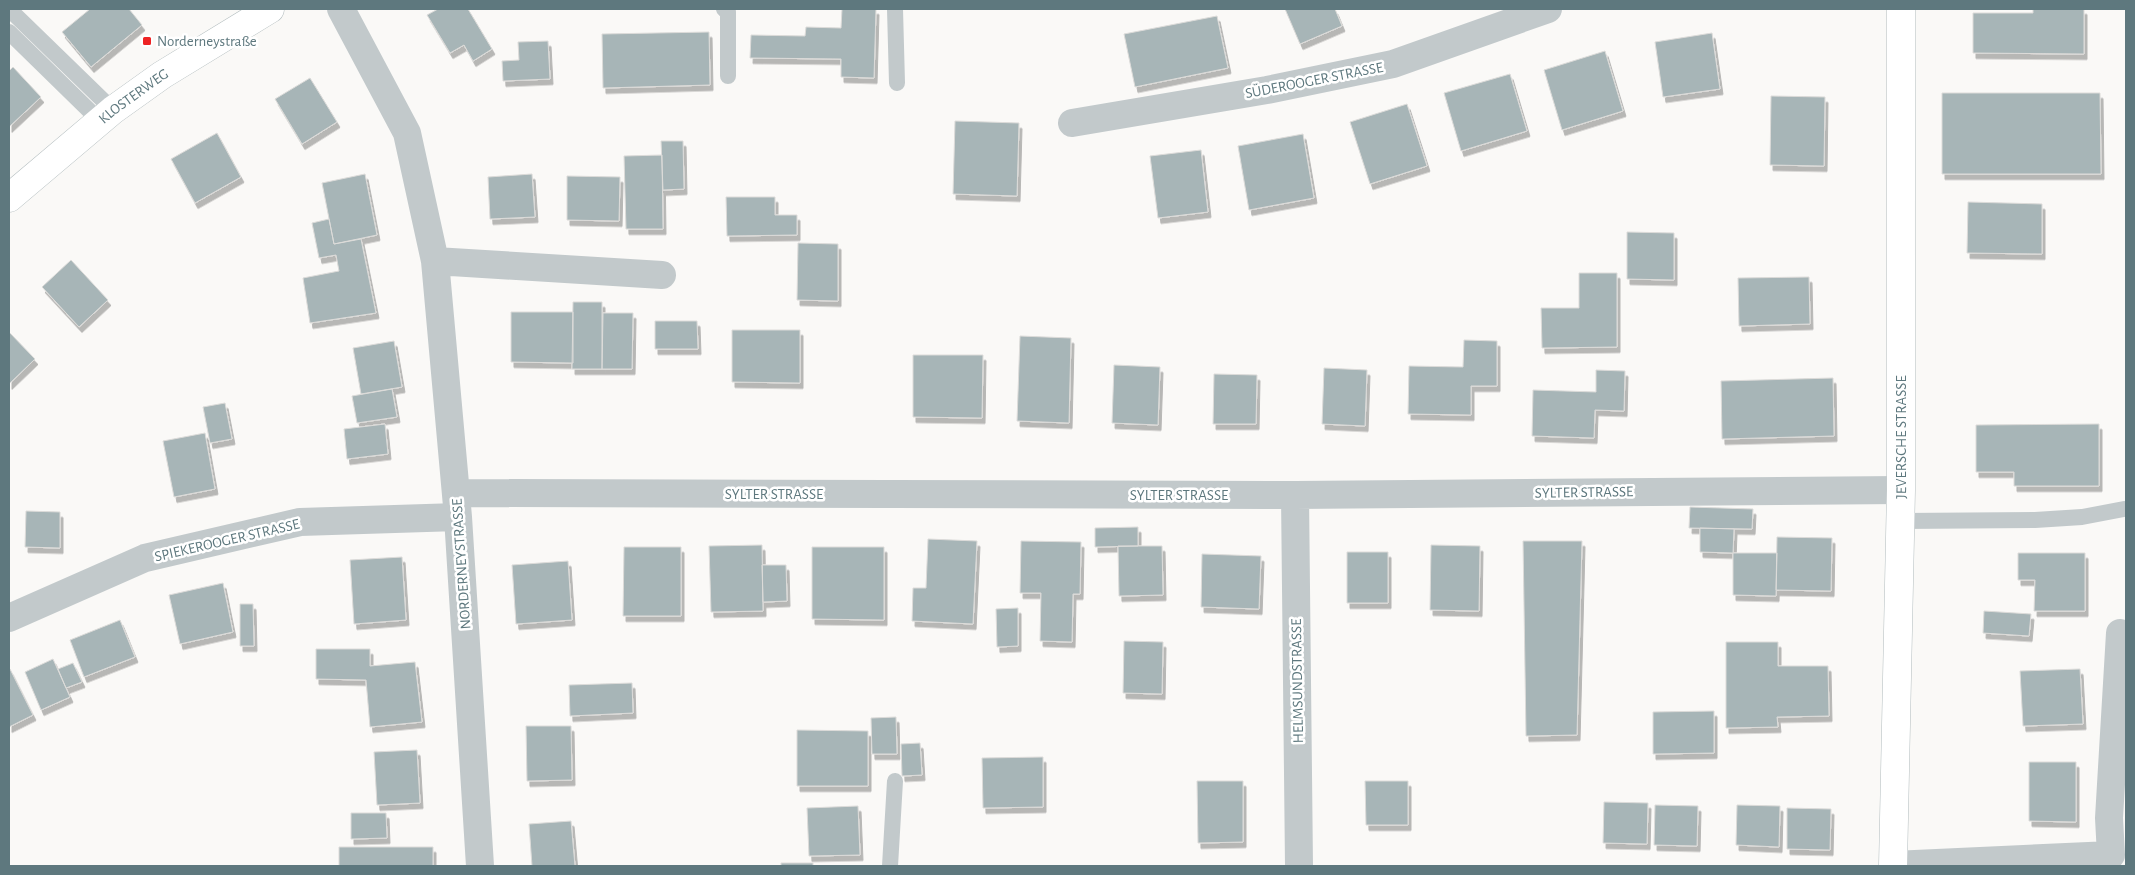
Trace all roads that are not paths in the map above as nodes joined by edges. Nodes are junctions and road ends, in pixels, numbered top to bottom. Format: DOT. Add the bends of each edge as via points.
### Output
graph roads {
  1 [pos="9,9"];
  2 [pos="270,9"];
  3 [pos="341,9"];
  4 [pos="724,9"];
  5 [pos="896,9"];
  6 [pos="1548,9"];
  7 [pos="1901,9"];
  8 [pos="9,32"];
  9 [pos="728,76"];
  10 [pos="897,83"];
  11 [pos="106,115"];
  12 [pos="1072,123"];
  13 [pos="9,198"];
  14 [pos="435,261"];
  15 [pos="662,275"];
  16 [pos="1901,490"];
  17 [pos="1295,495"];
  18 [pos="458,505"];
  19 [pos="2124,509"];
  20 [pos="1901,521"];
  21 [pos="9,618"];
  22 [pos="2120,634"];
  23 [pos="895,781"];
  24 [pos="2112,861"];
  25 [pos="480,866"];
  26 [pos="890,866"];
  27 [pos="1299,866"];
  28 [pos="1893,866"];
  1 -- 11 [label="lane"];
  2 -- 11 [label="street, KLOSTERWEG" via="162,75"];
  3 -- 14 [label="street, NORDERNEYSTRASSE" via="407,133"];
  4 -- 9 [label="lane" via="728,12"];
  5 -- 10 [label="lane"];
  6 -- 12 [label="street, SÜDEROOGER STRASSE" via="1393,64 1267,90"];
  7 -- 16 [label="street, JEVERSCHE STRASSE"];
  8 -- 11 [label="lane"];
  11 -- 13 [label="street, KLOSTERWEG"];
  14 -- 15 [label="street"];
  14 -- 18 [label="street, NORDERNEYSTRASSE"];
  16 -- 17 [label="street, SYLTER STRASSE"];
  16 -- 20 [label="street, JEVERSCHE STRASSE"];
  17 -- 18 [label="street, SYLTER STRASSE"];
  17 -- 27 [label="street, HELMSUNDSTRASSE"];
  18 -- 21 [label="street, SPIEKEROOGER STRASSE" via="300,522 145,558"];
  18 -- 25 [label="street, NORDERNEYSTRASSE"];
  19 -- 20 [label="lane" via="2082,517 2035,520"];
  20 -- 28 [label="street, JEVERSCHE STRASSE"];
  22 -- 24 [label="street" via="2109,818"];
  23 -- 26 [label="lane"];
  24 -- 28 [label="street"];
}
